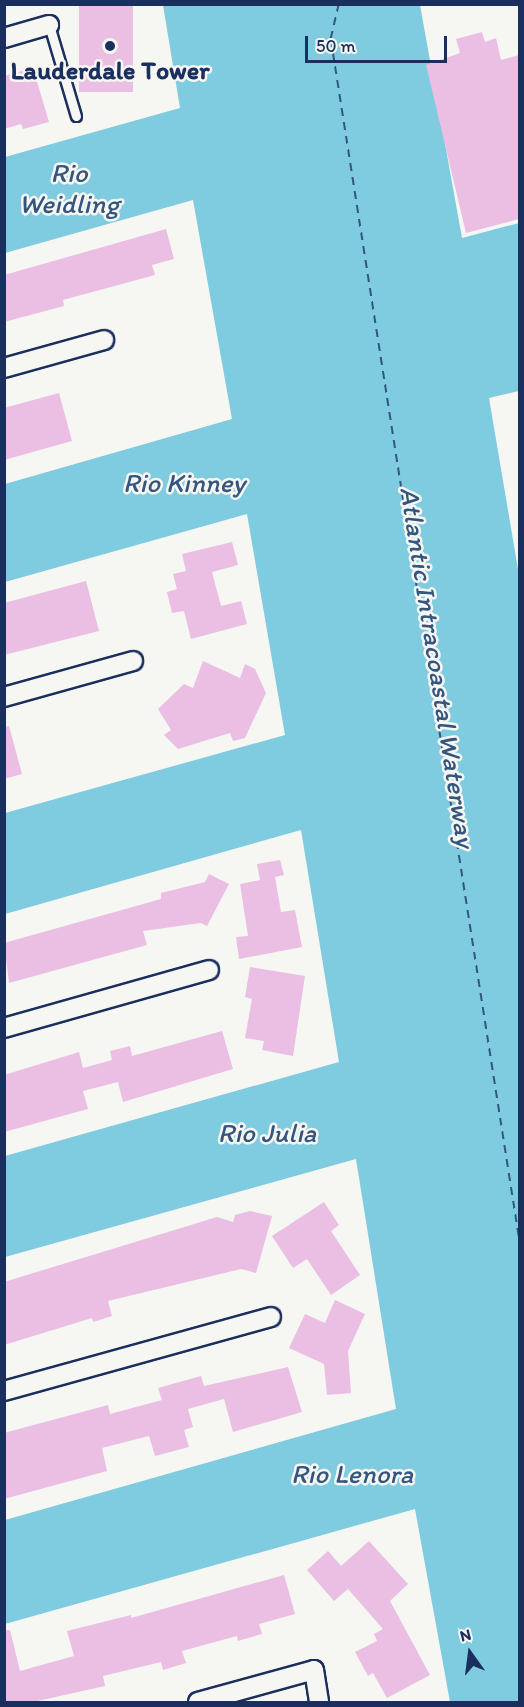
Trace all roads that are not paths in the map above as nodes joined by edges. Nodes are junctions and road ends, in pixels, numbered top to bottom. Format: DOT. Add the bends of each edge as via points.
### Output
graph roads {
  1 [pos="49,25"];
  2 [pos="4,38"];
  3 [pos="76,116"];
  4 [pos="104,340"];
  5 [pos="4,368"];
  6 [pos="133,662"];
  7 [pos="4,698"];
  8 [pos="209,970"];
  9 [pos="4,1028"];
  10 [pos="271,1317"];
  11 [pos="4,1391"];
  12 [pos="198,1702"];
  13 [pos="319,1702"];
  1 -- 2 [label="street"];
  1 -- 3 [label="lane"];
  4 -- 5 [label="street"];
  6 -- 7 [label="street"];
  8 -- 9 [label="street"];
  10 -- 11 [label="street"];
  12 -- 13 [label="street" via="314,1670"];
}
